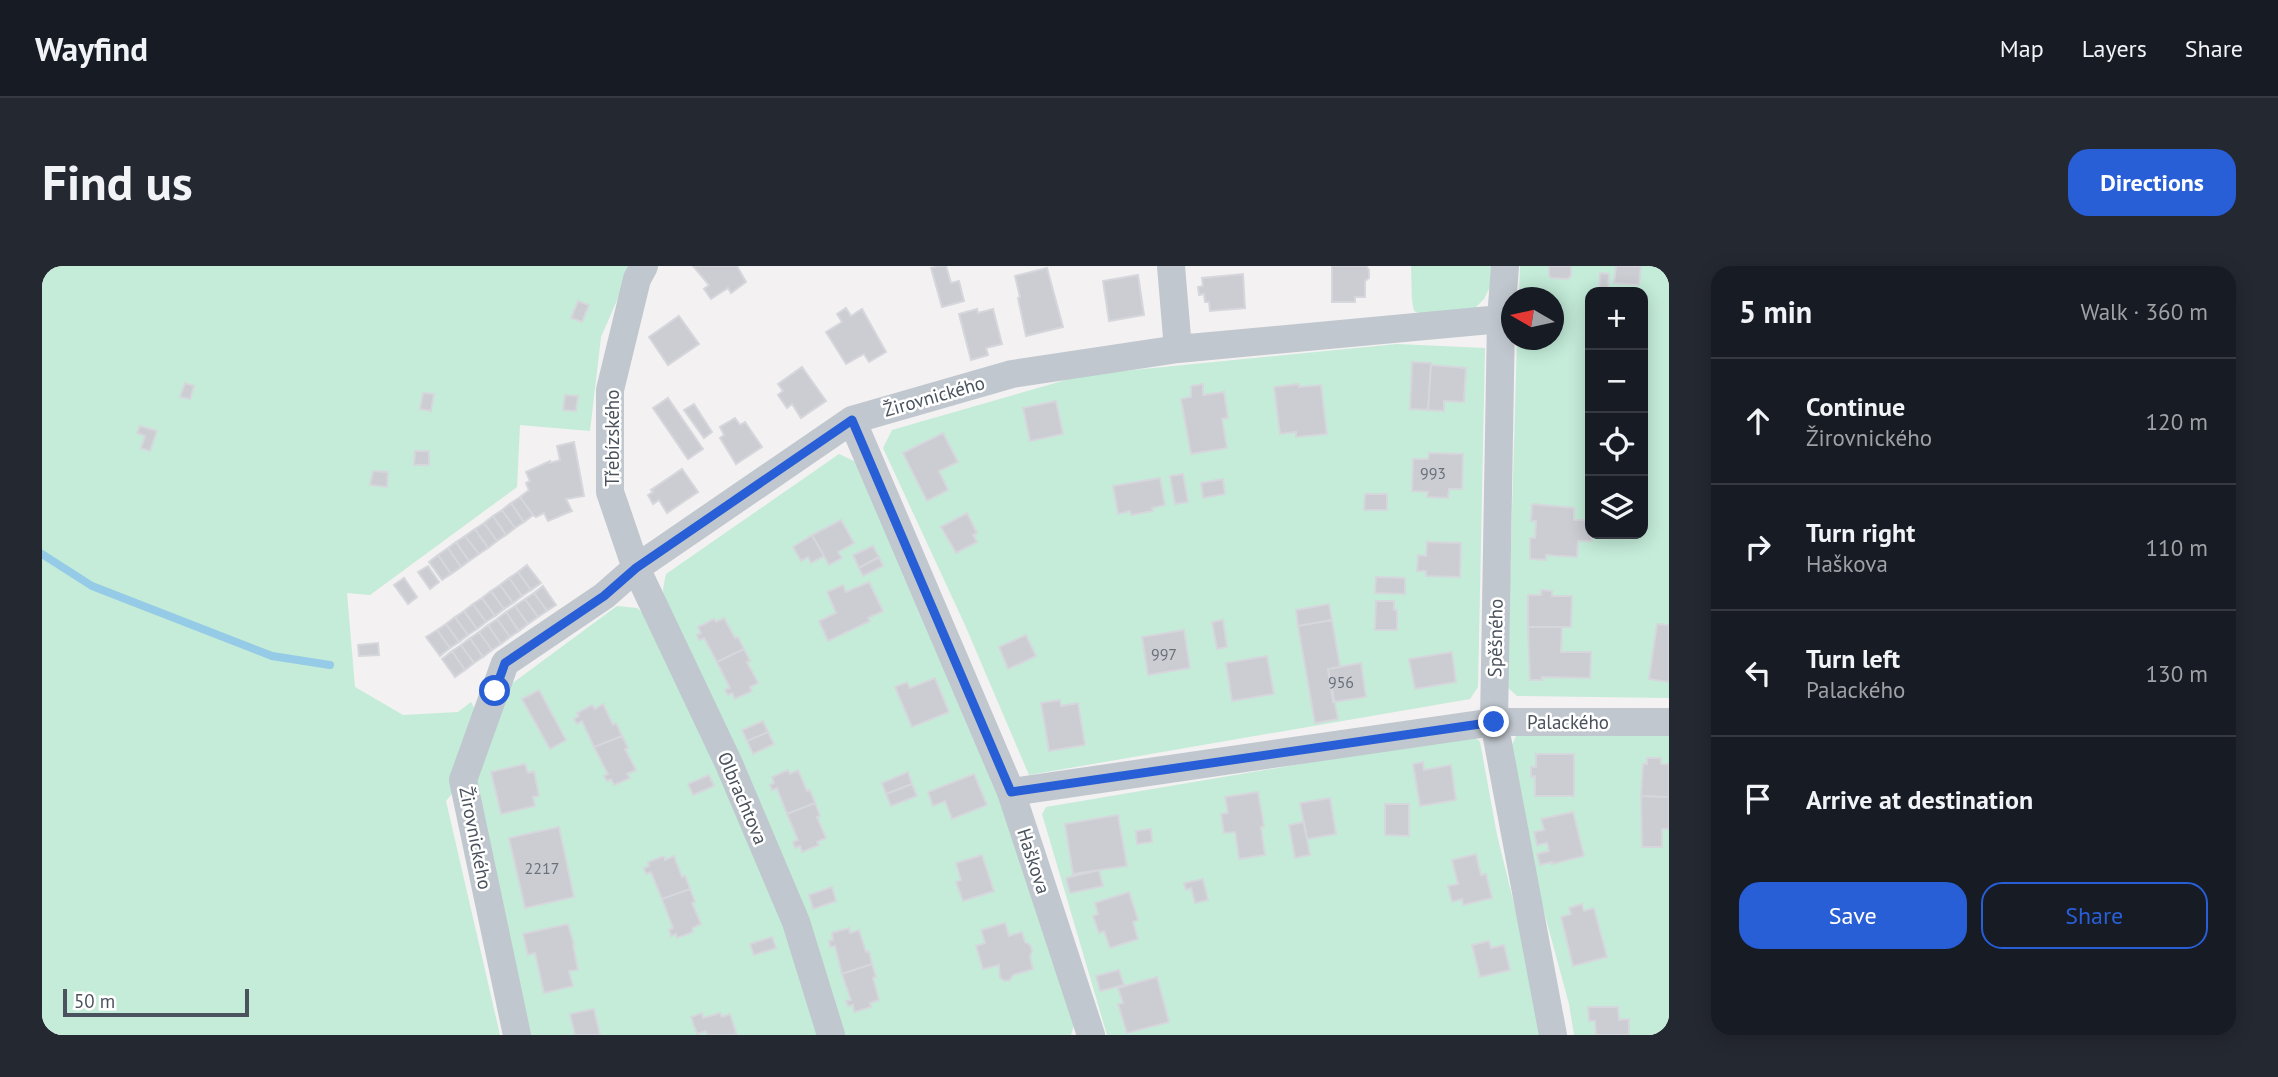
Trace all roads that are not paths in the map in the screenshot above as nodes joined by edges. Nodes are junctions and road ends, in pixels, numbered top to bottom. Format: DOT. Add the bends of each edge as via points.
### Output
graph roads {
  1 [pos="644,266"];
  2 [pos="1171,266"];
  3 [pos="1505,266"];
  4 [pos="1503,287"];
  5 [pos="1501,319"];
  6 [pos="1178,349"];
  7 [pos="852,420"];
  8 [pos="636,568"];
  9 [pos="1494,722"];
  10 [pos="1669,722"];
  11 [pos="1011,792"];
  12 [pos="517,1035"];
  13 [pos="831,1035"];
  14 [pos="1091,1035"];
  15 [pos="1553,1035"];
  1 -- 8 [label="street, Třebízského" via="610,390 610,492"];
  2 -- 6 [label="street"];
  3 -- 4 [label="street, Spěšného"];
  5 -- 6 [label="street, Žirovnického"];
  5 -- 9 [label="street, Spěšného"];
  6 -- 7 [label="street, Žirovnického" via="1012,374"];
  7 -- 8 [label="street, Žirovnického"];
  7 -- 11 [label="street, Haškova"];
  8 -- 12 [label="street, Žirovnického" via="604,596 505,663 463,780"];
  8 -- 13 [label="street, Olbrachtova" via="729,764 791,910"];
  9 -- 10 [label="street, Palackého"];
  9 -- 11 [label="street, Palackého"];
  9 -- 15 [label="street, Spěšného"];
  11 -- 14 [label="street, Haškova"];
}
